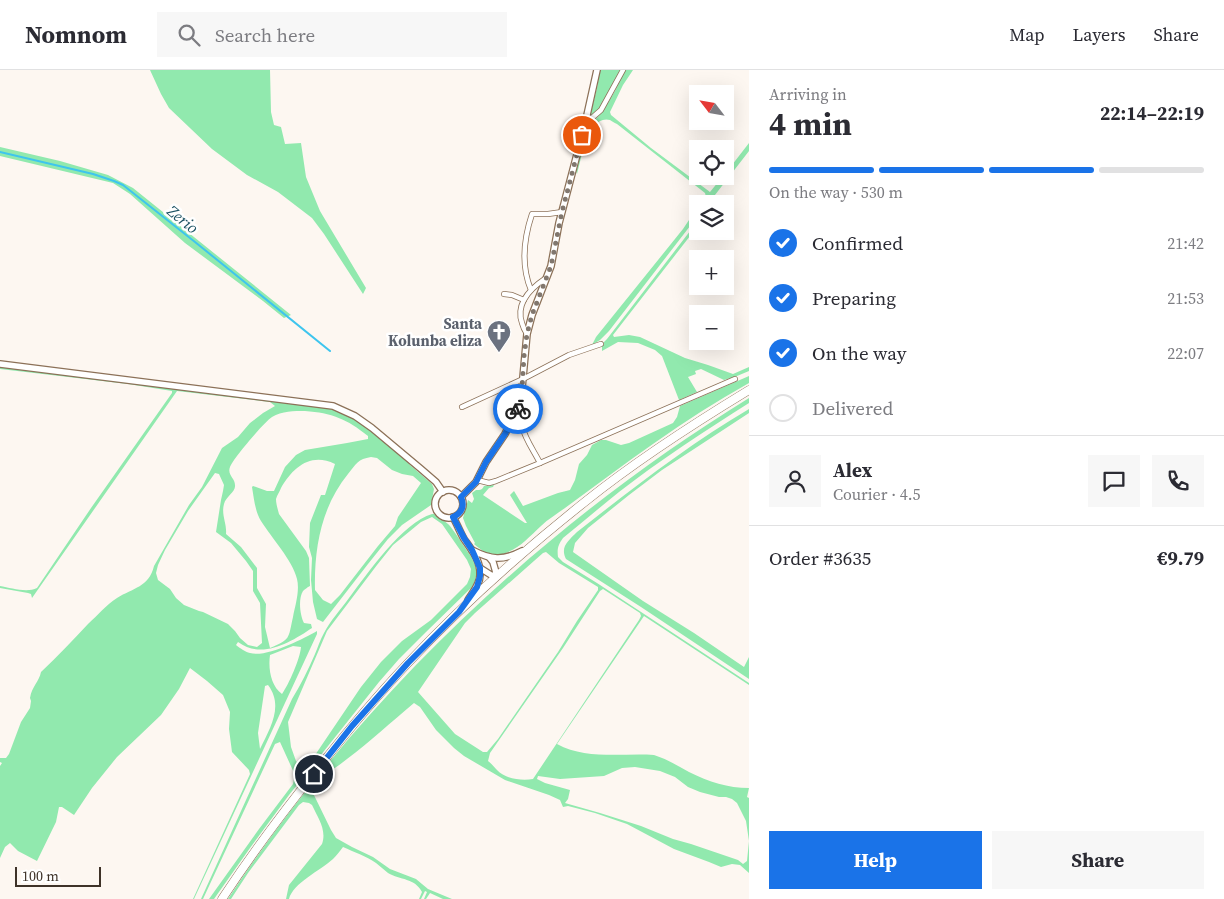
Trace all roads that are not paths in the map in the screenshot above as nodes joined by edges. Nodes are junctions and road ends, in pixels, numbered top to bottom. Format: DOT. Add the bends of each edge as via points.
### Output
graph roads {
  1 [pos="597,70"];
  2 [pos="623,70"];
  3 [pos="585,124"];
  4 [pos="562,212"];
  5 [pos="547,277"];
  6 [pos="531,290"];
  7 [pos="504,294"];
  8 [pos="524,300"];
  9 [pos="527,334"];
  10 [pos="602,344"];
  11 [pos="0,364"];
  12 [pos="523,379"];
  13 [pos="735,379"];
  14 [pos="749,390"];
  15 [pos="519,405"];
  16 [pos="462,407"];
  17 [pos="540,463"];
  18 [pos="477,480"];
  19 [pos="443,492"];
  20 [pos="461,497"];
  21 [pos="453,517"];
  22 [pos="528,549"];
  23 [pos="472,550"];
  24 [pos="489,557"];
  25 [pos="480,568"];
  26 [pos="497,576"];
  27 [pos="459,612"];
  28 [pos="222,899"];
  1 -- 3 [label="street"];
  2 -- 3 [label="street" via="601,110"];
  3 -- 4 [label="street"];
  4 -- 5 [label="street"];
  4 -- 6 [label="street" via="532,214 524,260"];
  5 -- 6 [label="street"];
  5 -- 9 [label="street"];
  6 -- 8 [label="street"];
  7 -- 8 [label="street"];
  8 -- 9 [label="street" via="521,322"];
  9 -- 12 [label="street"];
  10 -- 12 [label="street" via="569,355"];
  11 -- 19 [label="street" via="333,406 372,428 429,475"];
  12 -- 15 [label="street"];
  12 -- 16 [label="street"];
  13 -- 17 [label="street"];
  14 -- 22 [label="main road" via="628,470"];
  15 -- 17 [label="street" via="525,435"];
  15 -- 18 [label="street"];
  17 -- 18 [label="street" via="489,483"];
  18 -- 20 [label="street"];
  19 -- 20 [label="street" via="453,491"];
  19 -- 21 [label="street" via="436,498 436,508 444,517"];
  20 -- 21 [label="street" via="462,508"];
  21 -- 23 [label="street"];
  22 -- 24 [label="street" via="511,557"];
  22 -- 26 [label="main road"];
  23 -- 24 [label="street"];
  23 -- 25 [label="street"];
  24 -- 26 [label="street"];
  25 -- 26 [label="street"];
  25 -- 27 [label="street" via="477,587"];
  26 -- 27 [label="main road"];
  27 -- 28 [label="main road" via="352,726 276,822"];
}
